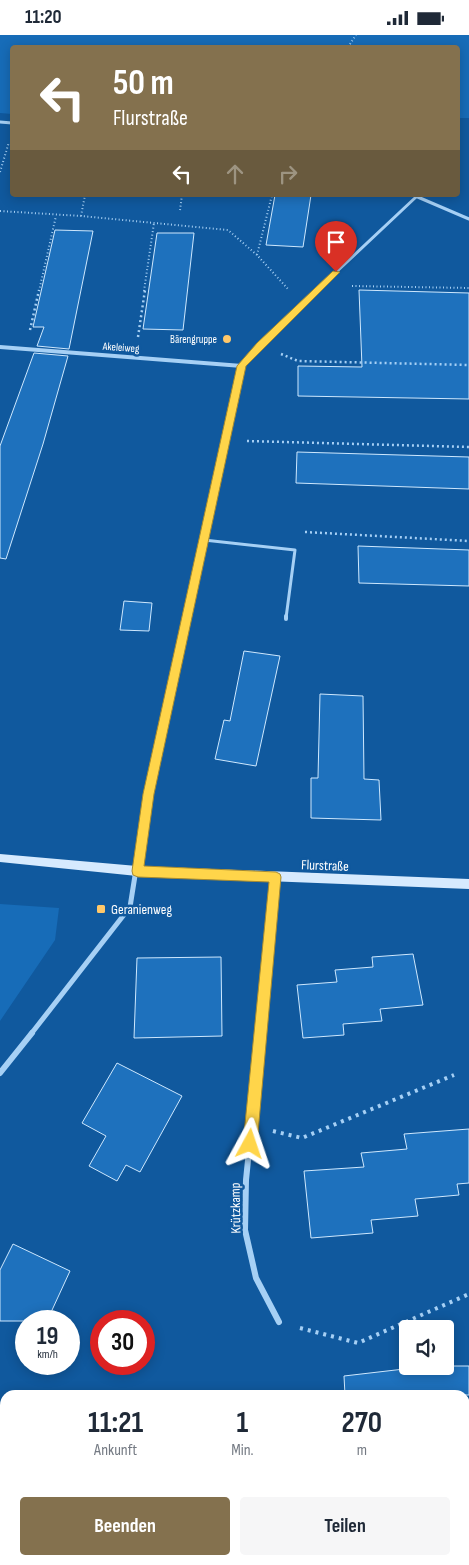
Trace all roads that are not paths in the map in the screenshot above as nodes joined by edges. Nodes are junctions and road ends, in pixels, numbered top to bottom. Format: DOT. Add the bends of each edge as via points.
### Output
graph roads {
  1 [pos="413,197"];
  2 [pos="416,197"];
  3 [pos="469,219"];
  4 [pos="0,347"];
  5 [pos="242,366"];
  6 [pos="204,540"];
  7 [pos="286,619"];
  8 [pos="0,858"];
  9 [pos="138,871"];
  10 [pos="276,877"];
  11 [pos="469,884"];
  12 [pos="0,1073"];
  13 [pos="279,1322"];
  1 -- 5 [label="street"];
  2 -- 3 [label="street"];
  4 -- 5 [label="street, Akeleiweg"];
  5 -- 6 [label="street"];
  6 -- 7 [label="lane" via="295,550"];
  6 -- 9 [label="street" via="148,794"];
  8 -- 9 [label="street, Flurstraße"];
  9 -- 10 [label="street, Flurstraße"];
  9 -- 12 [label="street" via="130,907 124,917"];
  10 -- 11 [label="street, Flurstraße"];
  10 -- 13 [label="street, Krützkamp" via="246,1180 245,1230 256,1277"];
}
